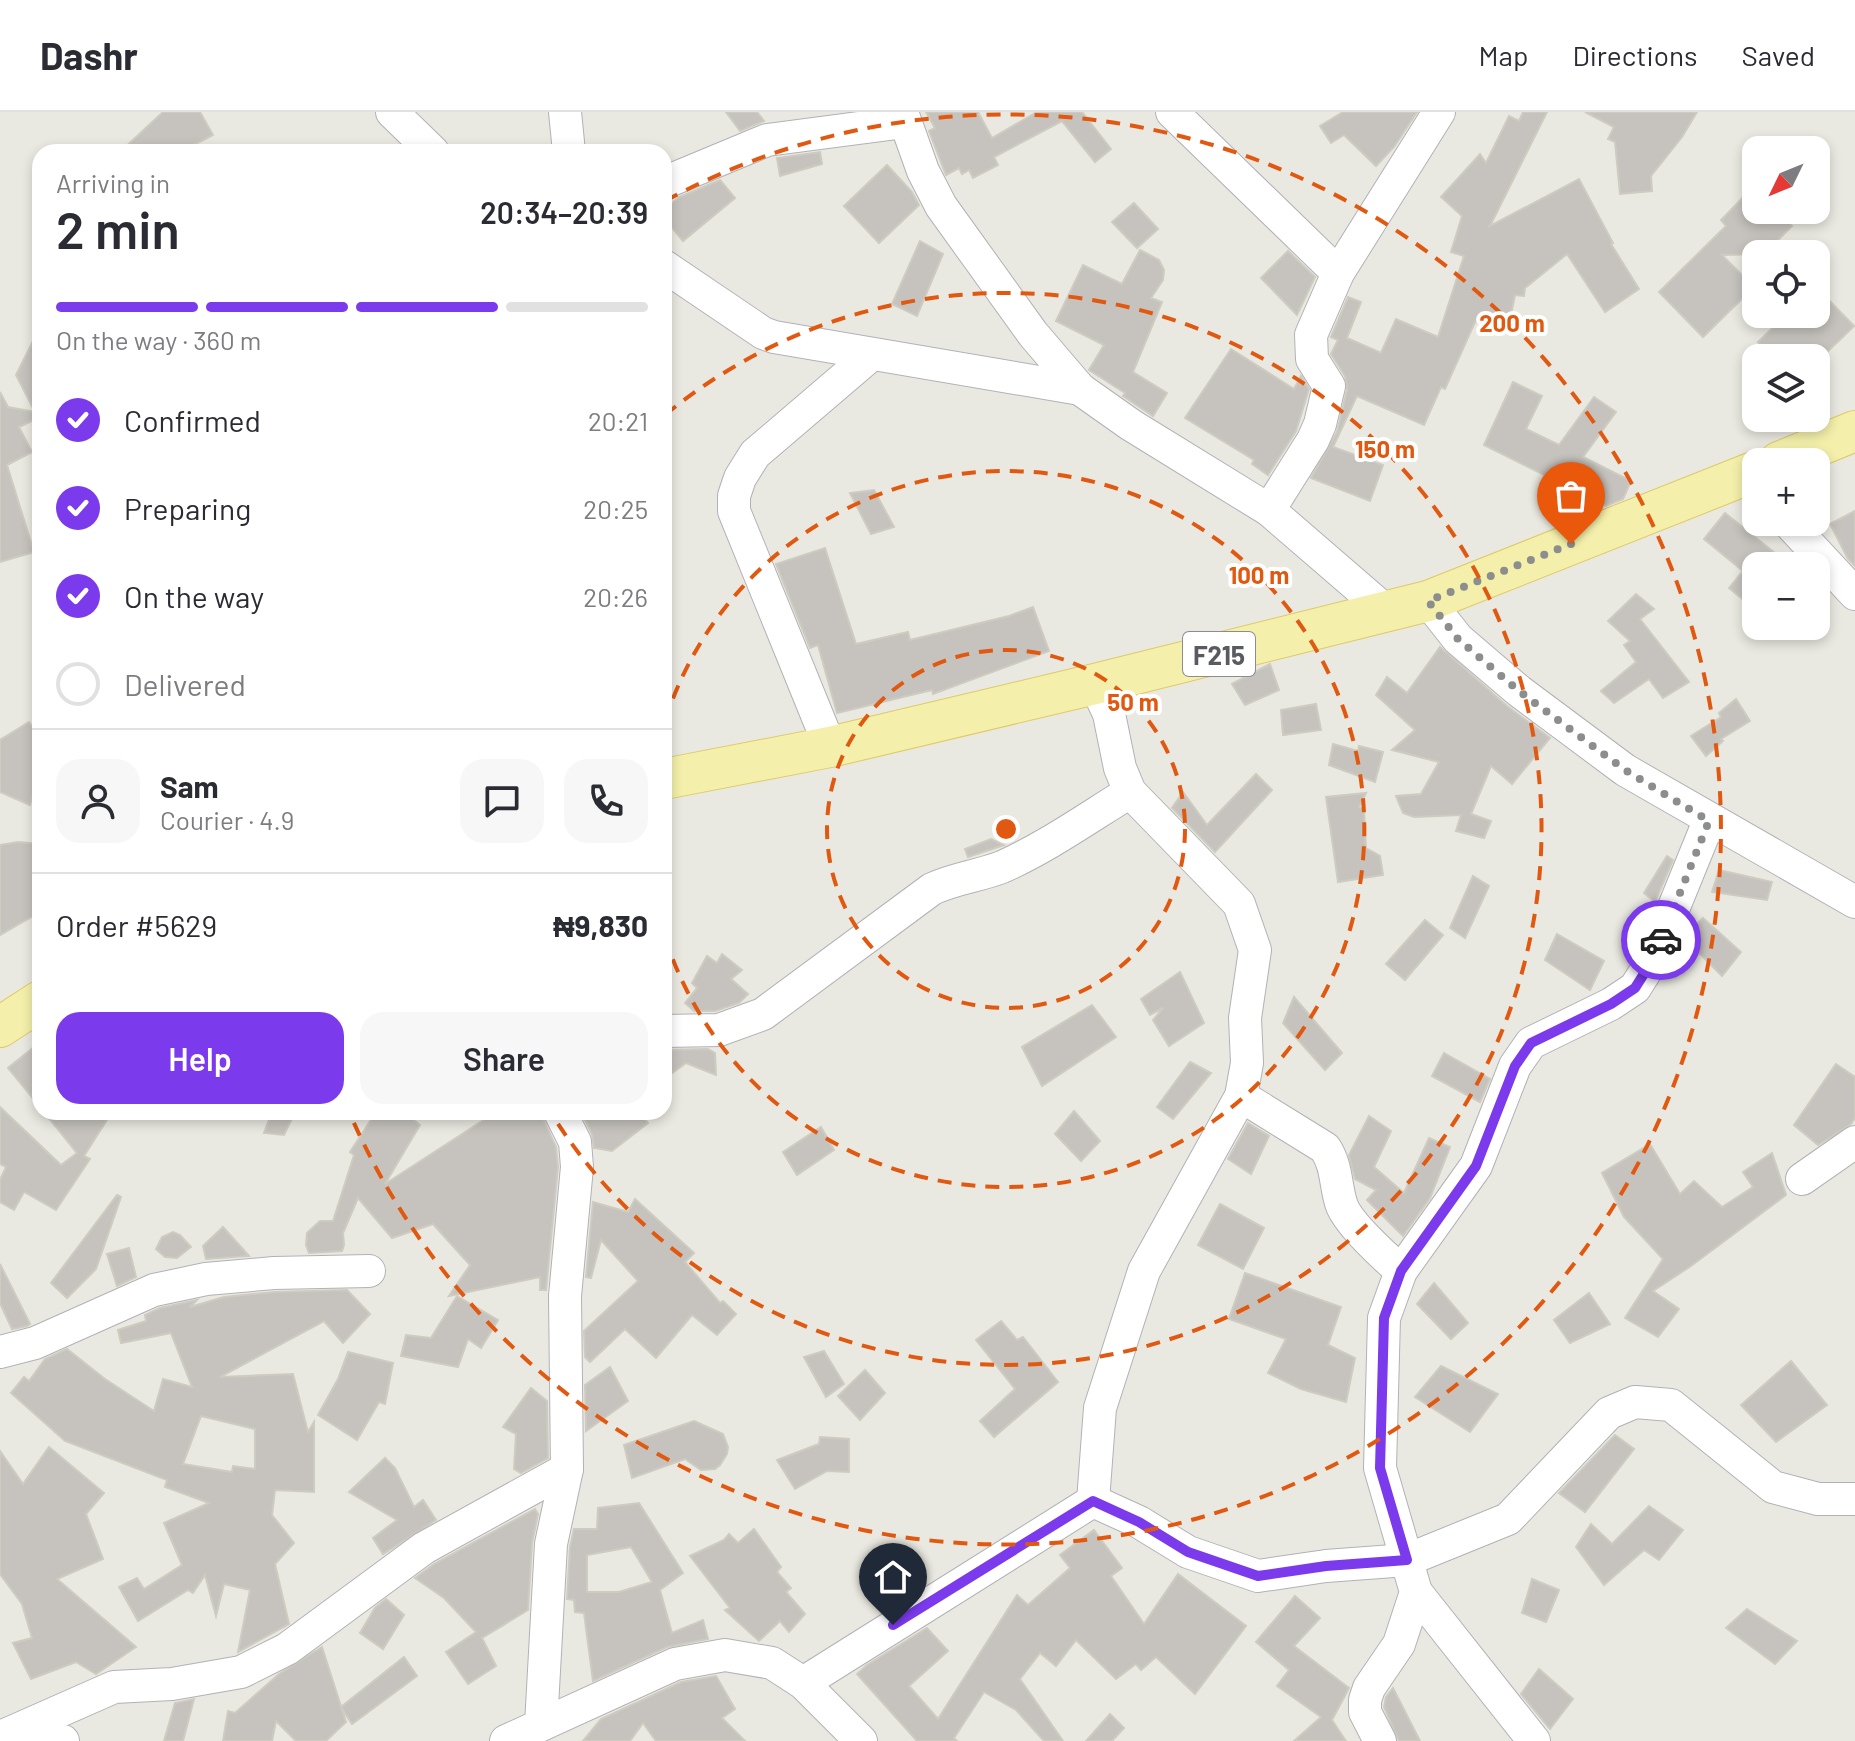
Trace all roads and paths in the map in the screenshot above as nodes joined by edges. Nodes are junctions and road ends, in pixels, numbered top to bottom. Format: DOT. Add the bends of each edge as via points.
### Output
graph roads {
  1 [pos="392,112"];
  2 [pos="565,112"];
  3 [pos="1172,112"];
  4 [pos="1439,112"];
  5 [pos="904,117"];
  6 [pos="425,144"];
  7 [pos="568,144"];
  8 [pos="672,180"];
  9 [pos="672,271"];
  10 [pos="1338,273"];
  11 [pos="872,354"];
  12 [pos="1080,389"];
  13 [pos="1855,431"];
  14 [pos="1813,448"];
  15 [pos="1742,483"];
  16 [pos="1269,510"];
  17 [pos="1801,536"];
  18 [pos="1855,594"];
  19 [pos="1428,601"];
  20 [pos="1386,611"];
  21 [pos="1095,684"];
  22 [pos="830,747"];
  23 [pos="672,777"];
  24 [pos="1130,792"];
  25 [pos="1709,821"];
  26 [pos="1855,902"];
  27 [pos="32,1006"];
  28 [pos="0,1027"];
  29 [pos="672,1031"];
  30 [pos="1241,1096"];
  31 [pos="564,1120"];
  32 [pos="1855,1142"];
  33 [pos="1802,1179"];
  34 [pos="369,1271"];
  35 [pos="1401,1271"];
  36 [pos="0,1352"];
  37 [pos="567,1469"];
  38 [pos="1855,1499"];
  39 [pos="1093,1501"];
  40 [pos="1407,1560"];
  41 [pos="1416,1592"];
  42 [pos="803,1683"];
  43 [pos="541,1725"];
  44 [pos="3,1733"];
  45 [pos="63,1741"];
  46 [pos="506,1741"];
  47 [pos="861,1741"];
  48 [pos="1380,1741"];
  49 [pos="1534,1741"];
  1 -- 6 [label="street"];
  2 -- 7 [label="street"];
  3 -- 10 [label="street"];
  4 -- 10 [label="street"];
  5 -- 8 [label="street" via="767,140"];
  5 -- 12 [label="street" via="941,206 1033,334"];
  9 -- 11 [label="street" via="763,333"];
  10 -- 16 [label="street" via="1311,335 1312,359 1329,386 1320,424"];
  11 -- 12 [label="street"];
  11 -- 22 [label="street" via="755,454 734,496 734,511"];
  12 -- 16 [label="street"];
  13 -- 14 [label="main road"];
  15 -- 19 [label="main road, F215"];
  16 -- 20 [label="street"];
  17 -- 18 [label="street"];
  19 -- 20 [label="main road, F215"];
  19 -- 25 [label="street" via="1458,639 1519,691 1625,770"];
  20 -- 21 [label="main road, F215"];
  21 -- 22 [label="main road, F215"];
  21 -- 24 [label="street" via="1109,714"];
  22 -- 23 [label="main road, F215"];
  24 -- 29 [label="street" via="1004,866 932,889 763,1014 719,1030"];
  24 -- 30 [label="street" via="1239,904 1249,926 1255,950"];
  25 -- 26 [label="street"];
  25 -- 35 [label="street" via="1652,961 1635,988 1531,1043 1515,1066 1476,1166"];
  27 -- 28 [label="main road"];
  30 -- 35 [label="street" via="1325,1148 1334,1161 1341,1207"];
  30 -- 39 [label="street" via="1144,1271 1100,1408"];
  31 -- 37 [label="street" via="575,1142 577,1167 565,1296"];
  32 -- 33 [label="street"];
  34 -- 36 [label="street" via="206,1279 154,1290 35,1343"];
  35 -- 40 [label="street" via="1384,1318 1380,1468"];
  37 -- 43 [label="street" via="551,1544"];
  37 -- 44 [label="street" via="424,1548 287,1649 241,1672 114,1687"];
  38 -- 40 [label="street" via="1818,1499 1773,1487 1671,1405 1635,1402 1609,1413 1508,1519"];
  39 -- 40 [label="street" via="1188,1552 1258,1576"];
  39 -- 42 [label="street"];
  40 -- 41 [label="street"];
  41 -- 48 [label="street" via="1399,1644 1365,1700 1365,1712"];
  41 -- 49 [label="street"];
  42 -- 43 [label="street" via="772,1663 725,1655 675,1664"];
  42 -- 47 [label="street"];
  43 -- 46 [label="street"];
  44 -- 45 [label="street"];
}
